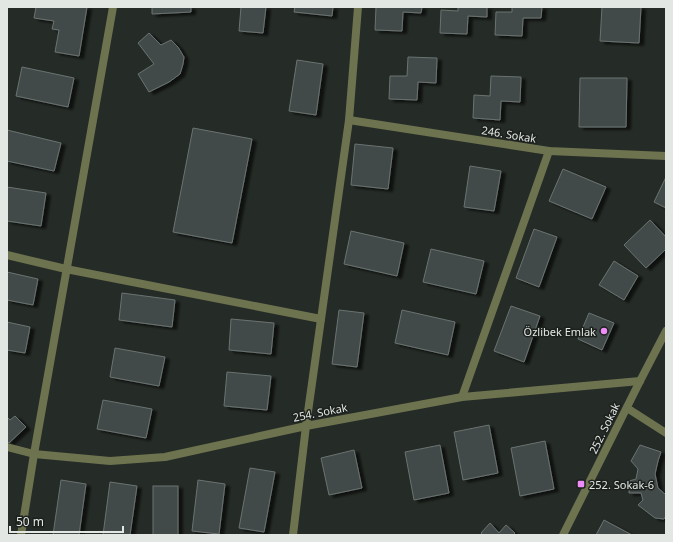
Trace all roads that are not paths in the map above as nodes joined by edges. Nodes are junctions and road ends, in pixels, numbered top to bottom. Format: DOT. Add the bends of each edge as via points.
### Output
graph roads {
  1 [pos="113,7"];
  2 [pos="358,7"];
  3 [pos="349,120"];
  4 [pos="549,151"];
  5 [pos="666,156"];
  6 [pos="7,255"];
  7 [pos="66,269"];
  8 [pos="321,319"];
  9 [pos="666,332"];
  10 [pos="640,381"];
  11 [pos="462,397"];
  12 [pos="627,408"];
  13 [pos="306,426"];
  14 [pos="666,433"];
  15 [pos="7,447"];
  16 [pos="34,454"];
  17 [pos="21,535"];
  18 [pos="293,535"];
  19 [pos="563,535"];
  1 -- 7 [label="street"];
  2 -- 3 [label="street"];
  3 -- 4 [label="street, 246. Sokak"];
  3 -- 8 [label="street"];
  4 -- 5 [label="street, 246. Sokak"];
  4 -- 11 [label="street"];
  6 -- 7 [label="street"];
  7 -- 8 [label="street"];
  7 -- 16 [label="street"];
  8 -- 13 [label="street"];
  9 -- 10 [label="street, 252. Sokak"];
  10 -- 11 [label="street, 254. Sokak"];
  10 -- 12 [label="street, 252. Sokak"];
  11 -- 13 [label="street, 254. Sokak"];
  12 -- 14 [label="street"];
  12 -- 19 [label="street, 252. Sokak"];
  13 -- 16 [label="street, 254. Sokak" via="165,457 110,461"];
  13 -- 18 [label="street"];
  15 -- 16 [label="street, 254. Sokak"];
  16 -- 17 [label="street"];
}
